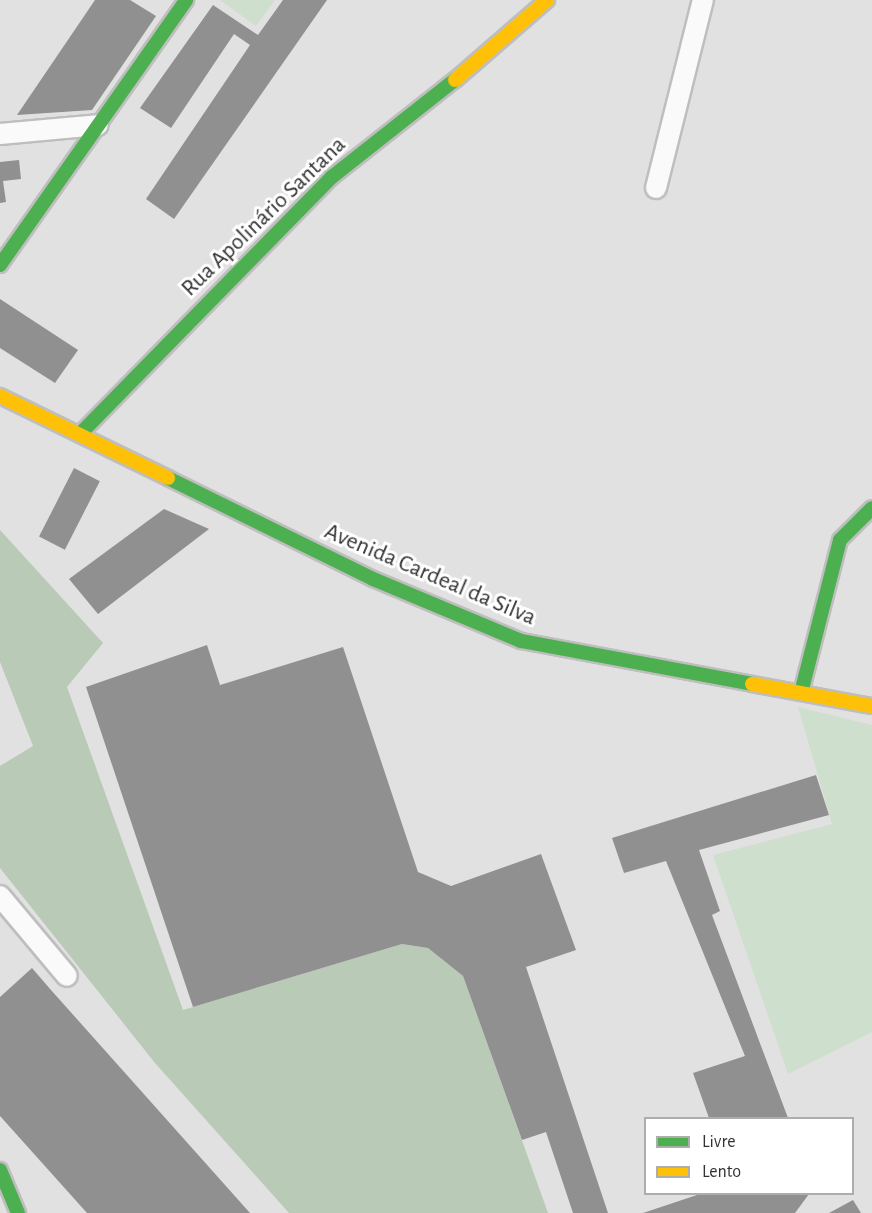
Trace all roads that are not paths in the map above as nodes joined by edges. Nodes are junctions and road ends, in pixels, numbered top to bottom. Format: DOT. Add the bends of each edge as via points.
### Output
graph roads {
  1 [pos="186,0"];
  2 [pos="547,0"];
  3 [pos="703,0"];
  4 [pos="98,125"];
  5 [pos="0,134"];
  6 [pos="656,188"];
  7 [pos="0,265"];
  8 [pos="0,396"];
  9 [pos="80,434"];
  10 [pos="872,508"];
  11 [pos="801,693"];
  12 [pos="872,706"];
  13 [pos="0,896"];
  14 [pos="68,976"];
  15 [pos="0,1170"];
  16 [pos="18,1213"];
  1 -- 4 [label="street"];
  2 -- 9 [label="street, Rua Apolinário Santana" via="481,59 332,177"];
  3 -- 6 [label="street"];
  4 -- 5 [label="street"];
  4 -- 7 [label="street"];
  8 -- 9 [label="street, Avenida Cardeal da Silva"];
  9 -- 11 [label="street, Avenida Cardeal da Silva" via="373,579 521,641"];
  10 -- 11 [label="street" via="840,540"];
  11 -- 12 [label="street, Avenida Cardeal da Silva"];
  13 -- 14 [label="street"];
  15 -- 16 [label="street"];
}
